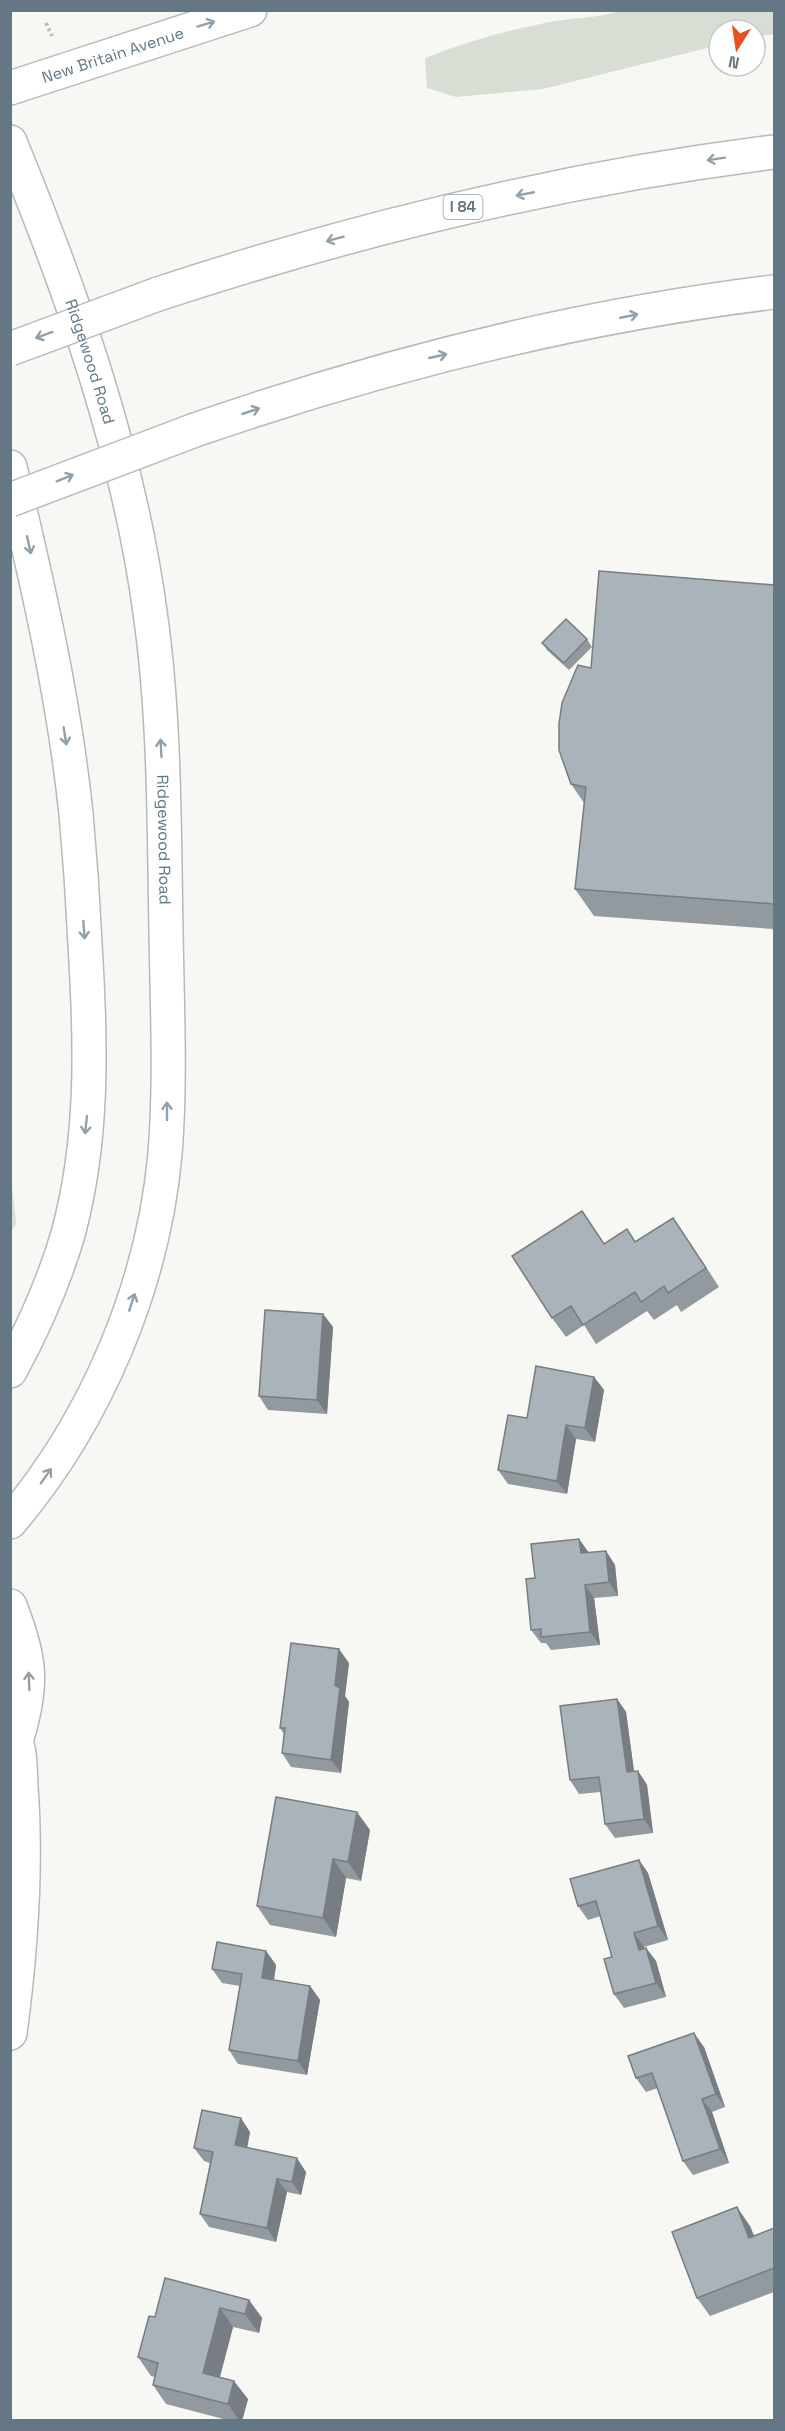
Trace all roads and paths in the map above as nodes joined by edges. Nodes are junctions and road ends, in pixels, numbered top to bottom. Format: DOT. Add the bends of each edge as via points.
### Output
graph roads {
  1 [pos="250,10"];
  2 [pos="46,23"];
  3 [pos="52,38"];
  4 [pos="10,88"];
  5 [pos="10,142"];
  6 [pos="774,152"];
  7 [pos="774,292"];
  8 [pos="10,349"];
  9 [pos="10,467"];
  10 [pos="10,500"];
  11 [pos="10,1371"];
  12 [pos="10,1522"];
  13 [pos="10,1606"];
  14 [pos="14,1733"];
  15 [pos="10,2033"];
  4 -- 1 [label="main road, New Britain Avenue, one-way"];
  2 -- 3 [label="path"];
  12 -- 5 [label="main road, Ridgewood Road, one-way" via="74,1434 115,1348 149,1242 167,1127 164,826 150,612 132,513 101,392"];
  6 -- 8 [label="main road, I 84, one-way, bridge" via="608,177 323,242 158,294"];
  10 -- 7 [label="main road, one-way, bridge" via="195,430 328,386 433,357 594,322"];
  9 -- 11 [label="main road, one-way" via="42,609 68,753 83,901 90,1050 84,1151 68,1233 42,1308"];
  14 -- 13 [label="main road, one-way" via="30,1678"];
  14 -- 15 [label="main road" via="22,1800 22,1905"];
}
